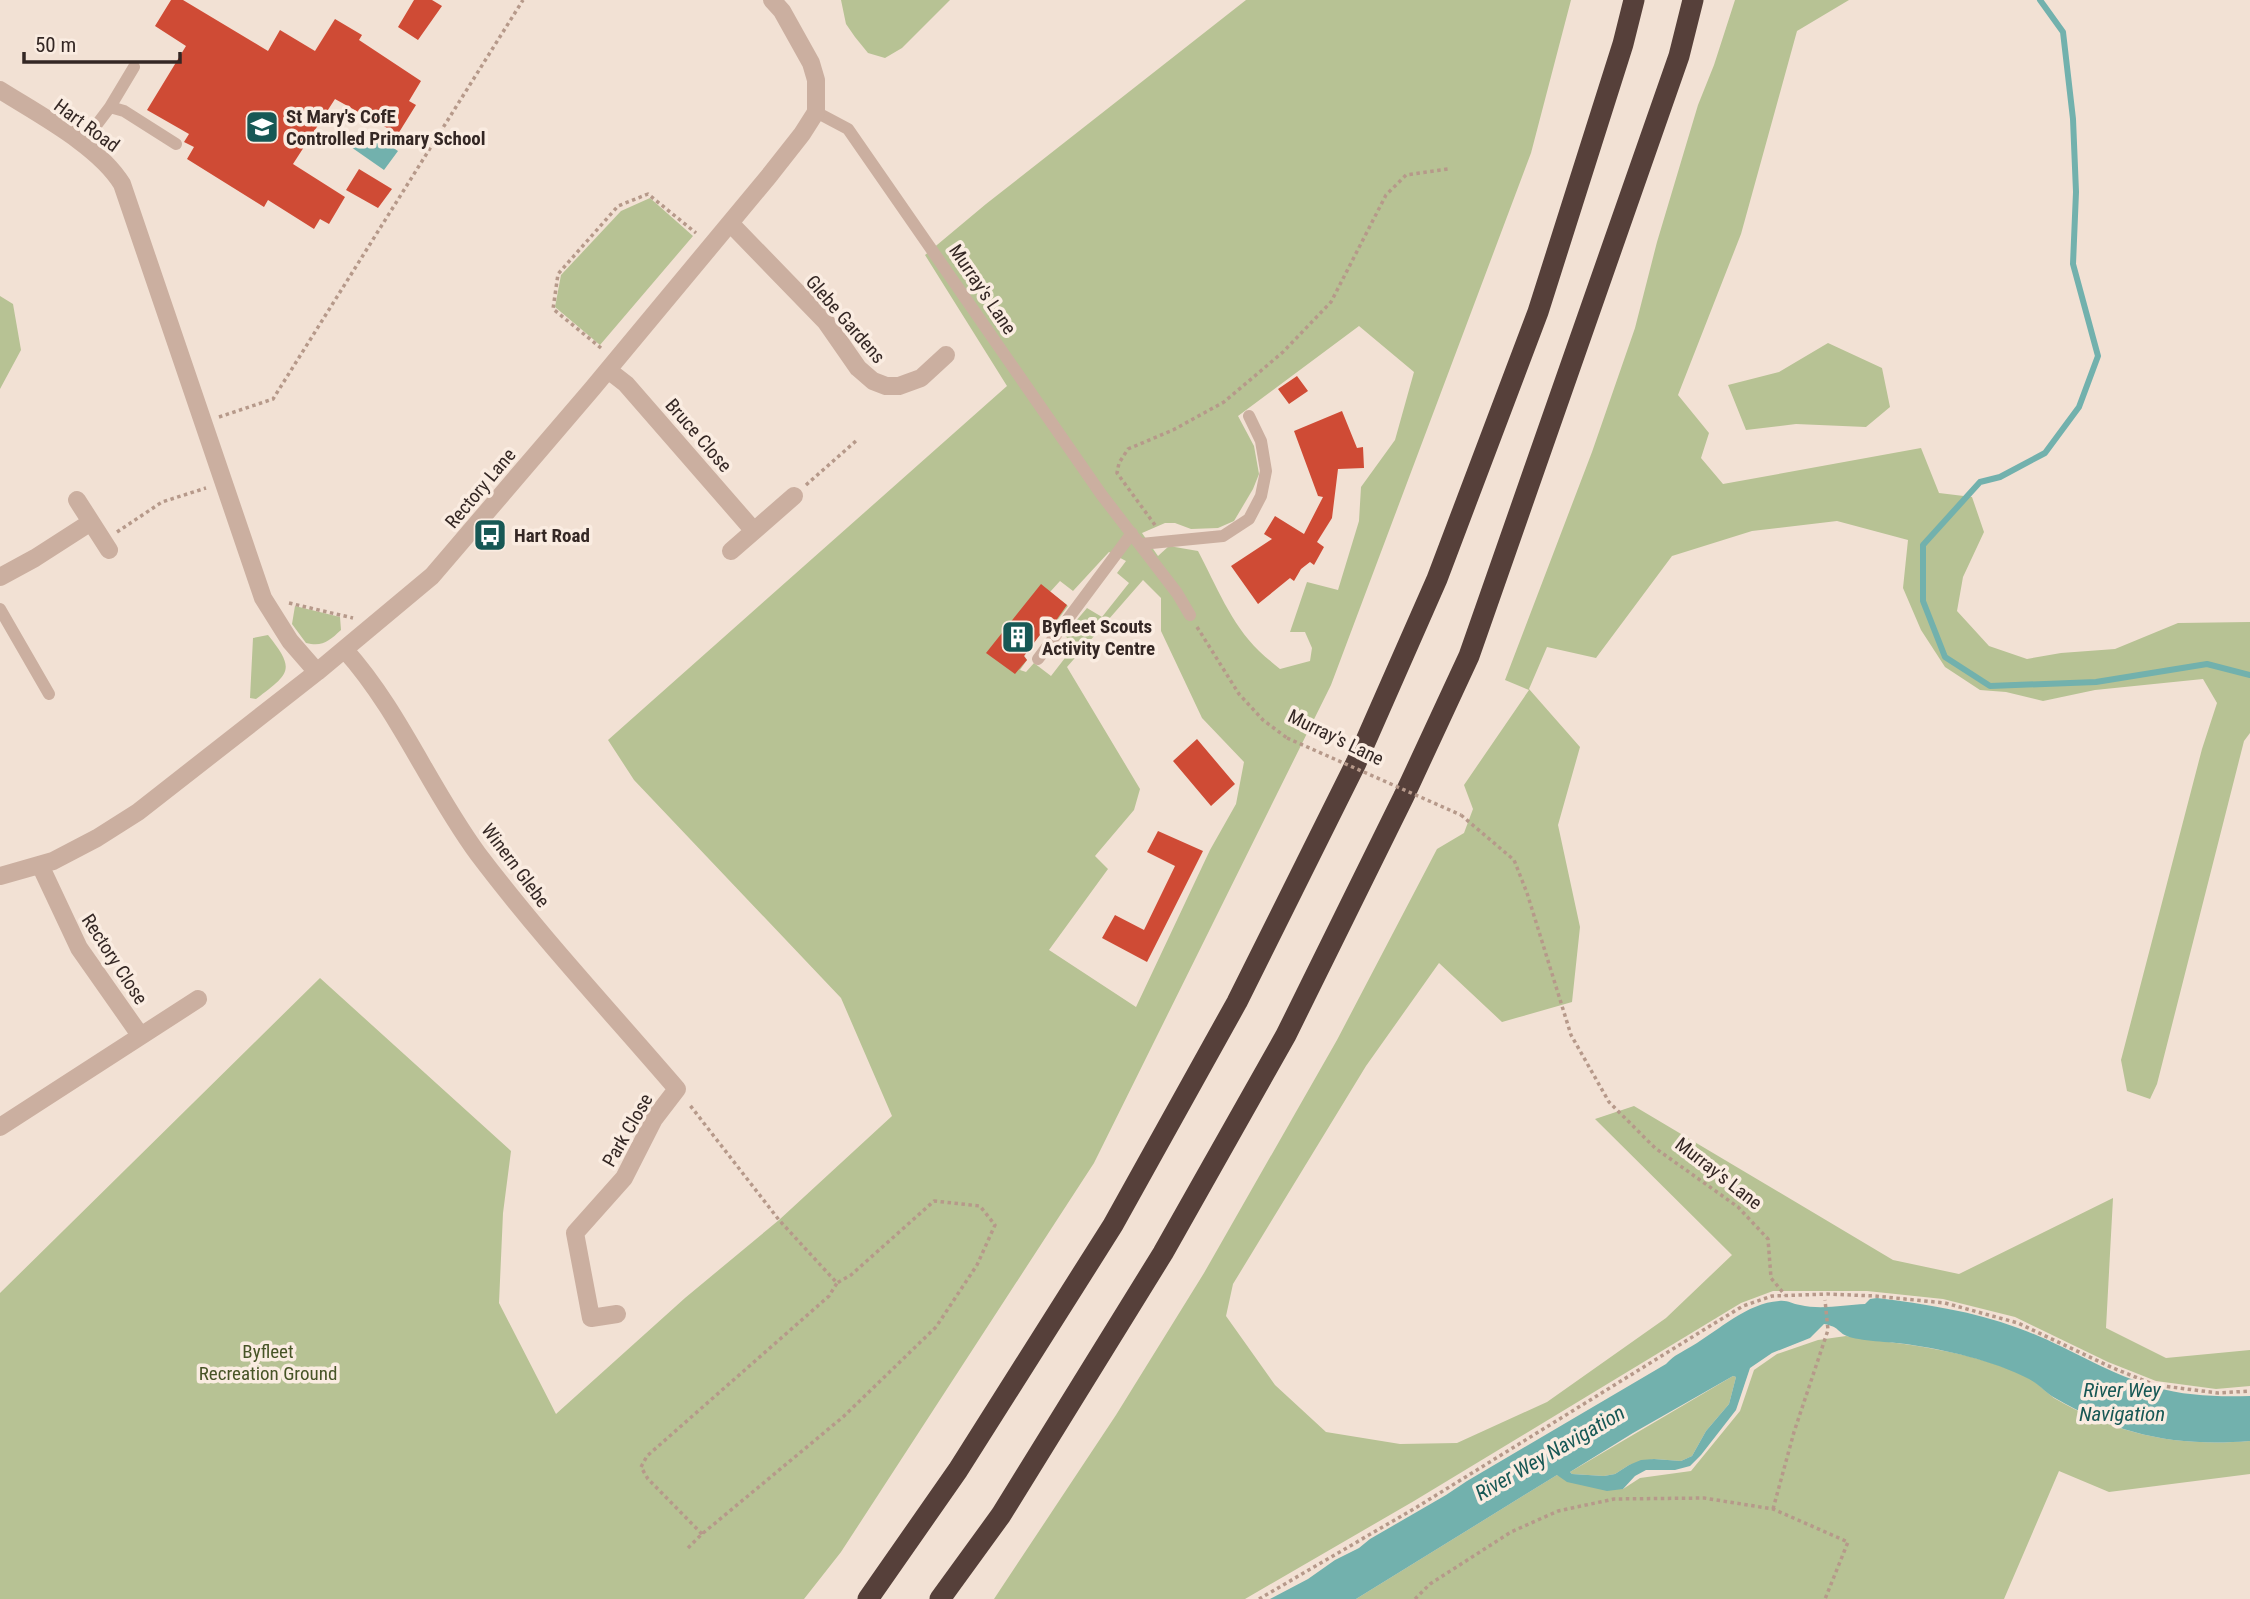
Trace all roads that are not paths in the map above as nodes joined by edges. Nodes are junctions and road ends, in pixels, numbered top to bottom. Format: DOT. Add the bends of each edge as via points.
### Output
graph roads {
  1 [pos="772,0"];
  2 [pos="1634,0"];
  3 [pos="1693,0"];
  4 [pos="134,67"];
  5 [pos="0,90"];
  6 [pos="110,107"];
  7 [pos="816,112"];
  8 [pos="82,144"];
  9 [pos="177,144"];
  10 [pos="730,223"];
  11 [pos="946,355"];
  12 [pos="612,365"];
  13 [pos="1249,416"];
  14 [pos="794,496"];
  15 [pos="77,500"];
  16 [pos="91,522"];
  17 [pos="754,531"];
  18 [pos="1132,533"];
  19 [pos="1141,544"];
  20 [pos="106,546"];
  21 [pos="731,551"];
  22 [pos="0,576"];
  23 [pos="0,609"];
  24 [pos="1190,615"];
  25 [pos="345,650"];
  26 [pos="1038,659"];
  27 [pos="317,672"];
  28 [pos="49,694"];
  29 [pos="40,865"];
  30 [pos="0,876"];
  31 [pos="198,999"];
  32 [pos="140,1035"];
  33 [pos="677,1089"];
  34 [pos="0,1127"];
  35 [pos="617,1314"];
  36 [pos="868,1599"];
  37 [pos="940,1599"];
  1 -- 7 [label="street" via="811,63"];
  2 -- 36 [label="highway" via="1538,312 1437,579 1356,763 1237,1002 1113,1225 958,1470"];
  3 -- 37 [label="highway" via="1679,56 1469,656 1404,796 1286,1035 1163,1253 1001,1515"];
  4 -- 6 [label="lane"];
  5 -- 8 [label="street, Hart Road"];
  6 -- 8 [label="lane"];
  6 -- 9 [label="lane"];
  7 -- 10 [label="street, Rectory Lane"];
  7 -- 18 [label="lane, Murray's Lane" via="849,129"];
  8 -- 27 [label="street, Hart Road" via="97,154 122,184 263,598"];
  10 -- 11 [label="street, Glebe Gardens" via="826,322 858,368 873,381 899,386 921,379"];
  10 -- 12 [label="street, Rectory Lane"];
  12 -- 17 [label="street, Bruce Close"];
  12 -- 25 [label="street, Rectory Lane" via="432,576"];
  13 -- 19 [label="lane" via="1261,441 1266,471 1261,496 1249,519 1223,536"];
  14 -- 17 [label="street"];
  15 -- 16 [label="street"];
  16 -- 20 [label="street"];
  16 -- 22 [label="street"];
  17 -- 21 [label="street"];
  18 -- 19 [label="lane, Murray's Lane"];
  18 -- 26 [label="lane"];
  19 -- 24 [label="lane, Murray's Lane"];
  23 -- 28 [label="lane"];
  25 -- 27 [label="street, Rectory Lane"];
  25 -- 33 [label="street, Winern Glebe" via="385,704 477,852"];
  27 -- 29 [label="street, Rectory Lane" via="138,812"];
  29 -- 30 [label="street, Rectory Lane"];
  29 -- 32 [label="street, Rectory Close" via="79,948"];
  31 -- 32 [label="street, Rectory Close"];
  32 -- 34 [label="street, Rectory Close"];
  33 -- 35 [label="street, Park Close" via="654,1119 624,1178 575,1233 584,1319"];
}
